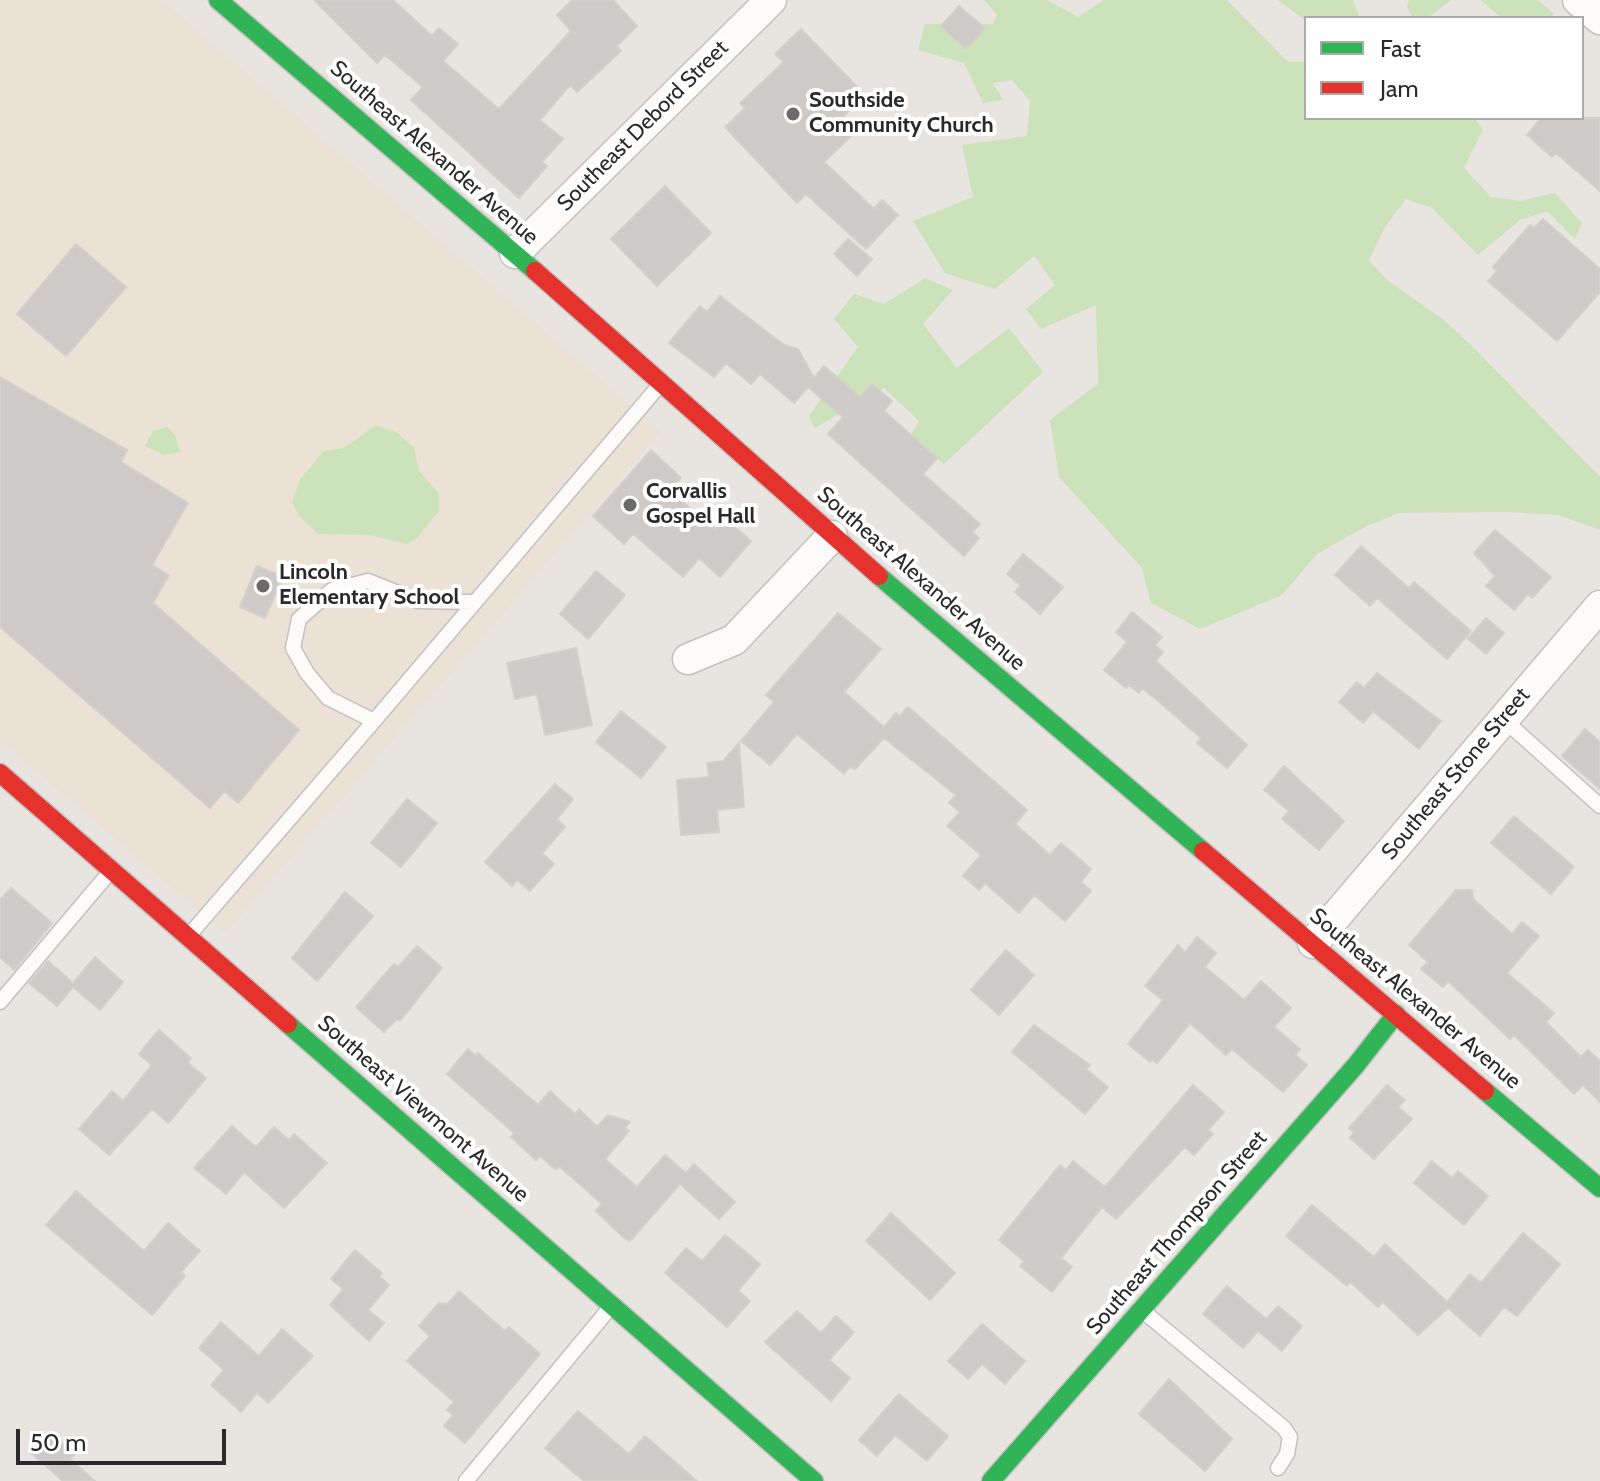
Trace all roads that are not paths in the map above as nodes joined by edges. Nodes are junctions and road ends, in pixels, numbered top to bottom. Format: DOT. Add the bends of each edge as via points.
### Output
graph roads {
  1 [pos="218,0"];
  2 [pos="771,0"];
  3 [pos="1578,0"];
  4 [pos="1600,19"];
  5 [pos="515,253"];
  6 [pos="661,383"];
  7 [pos="832,536"];
  8 [pos="472,602"];
  9 [pos="1600,606"];
  10 [pos="688,659"];
  11 [pos="1502,718"];
  12 [pos="374,721"];
  13 [pos="0,773"];
  14 [pos="1600,806"];
  15 [pos="112,870"];
  16 [pos="188,936"];
  17 [pos="1313,943"];
  18 [pos="0,1002"];
  19 [pos="1396,1014"];
  20 [pos="1600,1188"];
  21 [pos="613,1305"];
  22 [pos="1141,1309"];
  23 [pos="1278,1468"];
  24 [pos="466,1481"];
  25 [pos="814,1481"];
  26 [pos="991,1481"];
  1 -- 5 [label="street, Southeast Alexander Avenue"];
  2 -- 5 [label="street, Southeast Debord Street"];
  3 -- 4 [label="street"];
  5 -- 6 [label="street, Southeast Alexander Avenue"];
  6 -- 7 [label="street, Southeast Alexander Avenue"];
  6 -- 8 [label="lane"];
  7 -- 10 [label="street" via="734,640"];
  7 -- 17 [label="street, Southeast Alexander Avenue"];
  8 -- 12 [label="lane"];
  8 -- 12 [label="lane" via="418,601 368,581 332,590 299,619 293,648 307,673 328,698"];
  9 -- 11 [label="street, Southeast Stone Street"];
  11 -- 14 [label="lane"];
  11 -- 17 [label="street, Southeast Stone Street"];
  12 -- 16 [label="lane"];
  13 -- 15 [label="street, Southeast Viewmont Avenue"];
  15 -- 16 [label="street, Southeast Viewmont Avenue"];
  15 -- 18 [label="lane"];
  16 -- 21 [label="street, Southeast Viewmont Avenue"];
  17 -- 19 [label="street, Southeast Alexander Avenue"];
  19 -- 20 [label="street, Southeast Alexander Avenue"];
  19 -- 22 [label="street, Southeast Thompson Street"];
  21 -- 24 [label="lane"];
  21 -- 25 [label="street, Southeast Viewmont Avenue"];
  22 -- 23 [label="lane" via="1284,1428 1290,1437"];
  22 -- 26 [label="street, Southeast Thompson Street"];
}
